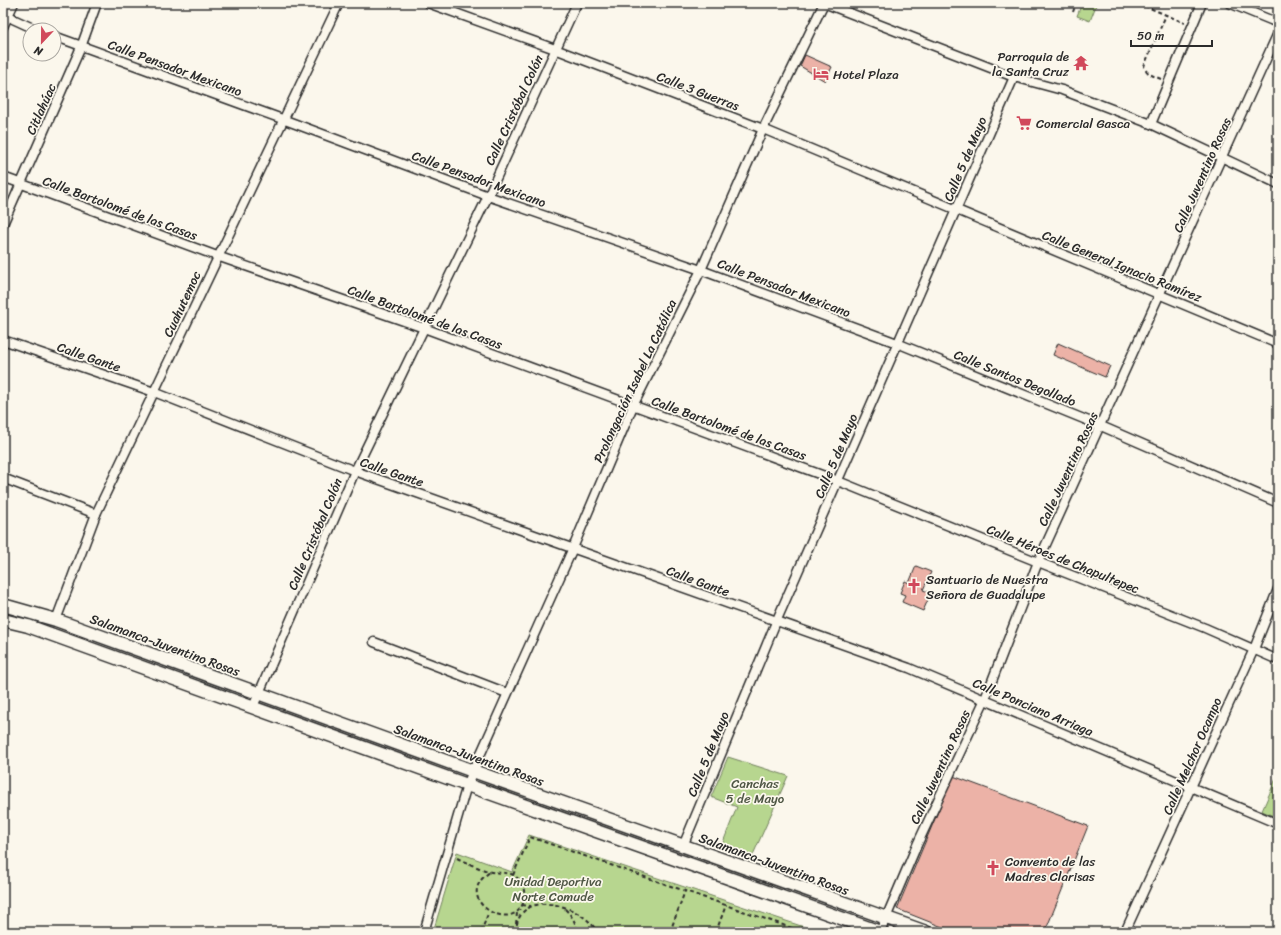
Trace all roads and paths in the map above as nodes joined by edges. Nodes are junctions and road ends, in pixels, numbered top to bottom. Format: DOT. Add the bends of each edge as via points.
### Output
graph roads {
  1 [pos="14,3"];
  2 [pos="97,3"];
  3 [pos="339,3"];
  4 [pos="428,3"];
  5 [pos="577,3"];
  6 [pos="824,3"];
  7 [pos="1076,3"];
  8 [pos="1138,3"];
  9 [pos="1202,3"];
  10 [pos="1229,3"];
  11 [pos="1073,12"];
  12 [pos="6,14"];
  13 [pos="1166,15"];
  14 [pos="1278,23"];
  15 [pos="22,24"];
  16 [pos="1193,26"];
  17 [pos="3,27"];
  18 [pos="1278,33"];
  19 [pos="62,39"];
  20 [pos="81,47"];
  21 [pos="555,49"];
  22 [pos="1014,77"];
  23 [pos="1169,82"];
  24 [pos="284,120"];
  25 [pos="1151,124"];
  26 [pos="763,129"];
  27 [pos="1222,159"];
  28 [pos="3,177"];
  29 [pos="21,184"];
  30 [pos="1278,184"];
  31 [pos="488,196"];
  32 [pos="956,211"];
  33 [pos="3,224"];
  34 [pos="218,256"];
  35 [pos="701,270"];
  36 [pos="1161,295"];
  37 [pos="424,328"];
  38 [pos="3,340"];
  39 [pos="897,343"];
  40 [pos="1278,344"];
  41 [pos="154,392"];
  42 [pos="634,406"];
  43 [pos="1101,426"];
  44 [pos="355,472"];
  45 [pos="5,479"];
  46 [pos="838,481"];
  47 [pos="1278,503"];
  48 [pos="96,514"];
  49 [pos="573,548"];
  50 [pos="1038,562"];
  51 [pos="1278,589"];
  52 [pos="3,605"];
  53 [pos="3,620"];
  54 [pos="56,620"];
  55 [pos="776,622"];
  56 [pos="374,642"];
  57 [pos="1254,649"];
  58 [pos="1278,660"];
  59 [pos="507,693"];
  60 [pos="258,694"];
  61 [pos="985,699"];
  62 [pos="253,707"];
  63 [pos="473,771"];
  64 [pos="467,785"];
  65 [pos="1191,788"];
  66 [pos="1278,824"];
  67 [pos="683,846"];
  68 [pos="457,858"];
  69 [pos="490,872"];
  70 [pos="513,875"];
  71 [pos="685,891"];
  72 [pos="522,905"];
  73 [pos="726,905"];
  74 [pos="533,906"];
  75 [pos="563,907"];
  76 [pos="518,913"];
  77 [pos="488,914"];
  78 [pos="884,918"];
  79 [pos="516,927"];
  80 [pos="424,932"];
  81 [pos="481,932"];
  82 [pos="516,932"];
  83 [pos="577,932"];
  84 [pos="597,932"];
  85 [pos="670,932"];
  86 [pos="716,932"];
  87 [pos="803,932"];
  88 [pos="880,932"];
  89 [pos="926,932"];
  90 [pos="1125,932"];
  1 -- 12 [label="street"];
  2 -- 20 [label="street, Citlahúac"];
  3 -- 24 [label="street, Cuahutemoc"];
  4 -- 21 [label="street, Calle 3 Guerras"];
  5 -- 21 [label="street, Calle Cristóbal Colón"];
  6 -- 22 [label="street"];
  6 -- 26 [label="street, Prolongación Isabel La Católica"];
  7 -- 11 [label="path"];
  8 -- 13 [label="path"];
  9 -- 16 [label="street"];
  10 -- 14 [label="street"];
  12 -- 15 [label="street"];
  12 -- 17 [label="street"];
  13 -- 16 [label="path"];
  13 -- 23 [label="path" via="1144,66 1151,75"];
  16 -- 23 [label="street"];
  18 -- 27 [label="street, Calle Juventino Rosas"];
  19 -- 20 [label="street, Calle Pensador Mexicano"];
  20 -- 24 [label="street, Calle Pensador Mexicano"];
  20 -- 29 [label="street, Citlahúac"];
  21 -- 26 [label="street, Calle 3 Guerras"];
  21 -- 31 [label="street, Calle Cristóbal Colón"];
  22 -- 25 [label="street" via="1062,90"];
  22 -- 32 [label="street, Calle 5 de Mayo"];
  23 -- 25 [label="street"];
  24 -- 31 [label="street, Calle Pensador Mexicano"];
  24 -- 34 [label="street, Cuahutemoc"];
  25 -- 27 [label="street"];
  26 -- 32 [label="street, Calle 3 Guerras"];
  26 -- 35 [label="street, Prolongación Isabel La Católica"];
  27 -- 30 [label="street"];
  27 -- 36 [label="street, Calle Juventino Rosas"];
  28 -- 29 [label="street, Calle Bartolomé de las Casas"];
  29 -- 33 [label="street, Citlahúac"];
  29 -- 34 [label="street, Calle Bartolomé de las Casas"];
  31 -- 35 [label="street, Calle Pensador Mexicano"];
  31 -- 37 [label="street, Calle Cristóbal Colón"];
  32 -- 36 [label="street, Calle General Ignacio Ramírez"];
  32 -- 39 [label="street, Calle 5 de Mayo"];
  34 -- 37 [label="street, Calle Bartolomé de las Casas"];
  34 -- 41 [label="street, Cuahutemoc"];
  35 -- 39 [label="street, Calle Pensador Mexicano"];
  35 -- 42 [label="street, Prolongación Isabel La Católica"];
  36 -- 40 [label="street, Calle General Ignacio Ramírez"];
  36 -- 43 [label="street, Calle Juventino Rosas"];
  37 -- 42 [label="street, Calle Bartolomé de las Casas"];
  37 -- 44 [label="street, Calle Cristóbal Colón"];
  38 -- 41 [label="street, Calle Gante"];
  39 -- 43 [label="street, Calle Santos Degollado"];
  39 -- 46 [label="street, Calle 5 de Mayo"];
  41 -- 44 [label="street, Calle Gante"];
  41 -- 48 [label="street, Cuahutemoc"];
  42 -- 46 [label="street, Calle Bartolomé de las Casas"];
  42 -- 49 [label="street, Prolongación Isabel La Católica"];
  43 -- 47 [label="street, Calle Santos Degollado"];
  43 -- 50 [label="street, Calle Juventino Rosas"];
  44 -- 49 [label="street, Calle Gante"];
  44 -- 60 [label="street, Calle Cristóbal Colón"];
  45 -- 48 [label="street"];
  46 -- 50 [label="street, Calle Héroes de Chapultepec"];
  46 -- 55 [label="street, Calle 5 de Mayo"];
  48 -- 54 [label="street, Cuahutemoc"];
  49 -- 55 [label="street, Calle Gante"];
  49 -- 59 [label="street, Prolongación Isabel La Católica"];
  50 -- 57 [label="street, Calle Héroes de Chapultepec"];
  50 -- 61 [label="street, Calle Juventino Rosas"];
  51 -- 57 [label="street, Calle Melchor Ocampo"];
  52 -- 54 [label="street, Salamanca-Juventino Rosas"];
  53 -- 62 [label="street" via="28,626"];
  54 -- 60 [label="street, Salamanca-Juventino Rosas"];
  55 -- 61 [label="street, Calle Ponciano Arriaga" via="909,668"];
  55 -- 67 [label="street, Calle 5 de Mayo"];
  56 -- 59 [label="street"];
  57 -- 58 [label="street, Calle Héroes de Chapultepec"];
  57 -- 65 [label="street, Calle Melchor Ocampo"];
  59 -- 63 [label="street, Prolongación Isabel La Católica"];
  60 -- 62 [label="street, Calle Cristóbal Colón"];
  60 -- 63 [label="street, Salamanca-Juventino Rosas"];
  61 -- 65 [label="street, Calle Ponciano Arriaga"];
  61 -- 78 [label="street, Calle Juventino Rosas"];
  62 -- 64 [label="street"];
  63 -- 64 [label="street, Prolongación Isabel La Católica"];
  63 -- 67 [label="street, Salamanca-Juventino Rosas"];
  64 -- 80 [label="street"];
  64 -- 88 [label="street"];
  65 -- 66 [label="street, Calle Ponciano Arriaga"];
  65 -- 90 [label="street, Calle Melchor Ocampo"];
  67 -- 78 [label="street, Salamanca-Juventino Rosas"];
  68 -- 69 [label="path"];
  69 -- 70 [label="path"];
  69 -- 77 [label="path" via="481,882 477,895 478,902"];
  70 -- 71 [label="path" via="530,837"];
  70 -- 72 [label="path" via="524,886"];
  71 -- 73 [label="path"];
  71 -- 85 [label="path"];
  72 -- 74 [label="path"];
  72 -- 76 [label="path"];
  73 -- 86 [label="path"];
  73 -- 87 [label="path"];
  74 -- 75 [label="path" via="551,903"];
  74 -- 79 [label="path" via="527,909"];
  75 -- 83 [label="path" via="572,916"];
  75 -- 84 [label="path" via="586,918"];
  76 -- 77 [label="path" via="496,918"];
  76 -- 79 [label="path"];
  77 -- 81 [label="path"];
  78 -- 88 [label="street, Calle Juventino Rosas"];
  78 -- 89 [label="street, Salamanca-Juventino Rosas"];
  79 -- 82 [label="path"];
}
